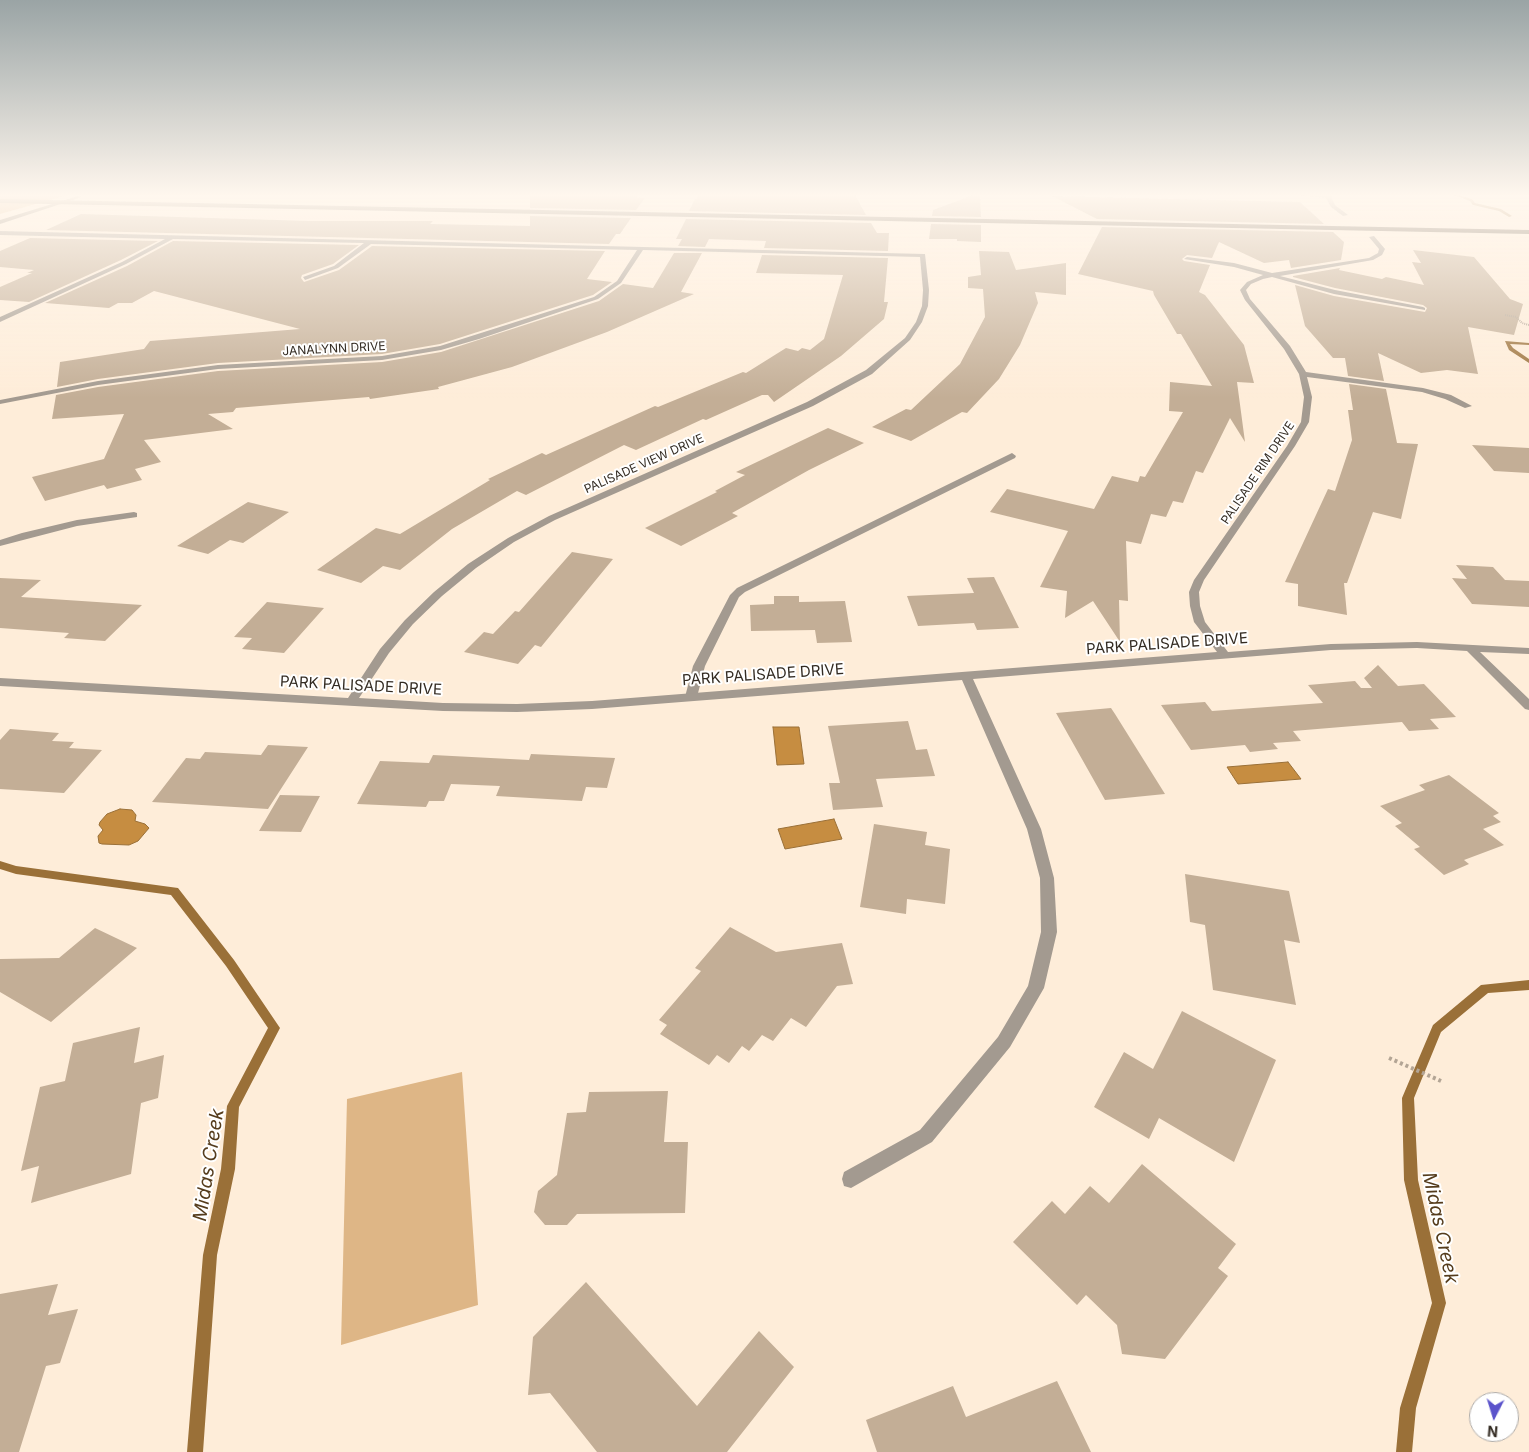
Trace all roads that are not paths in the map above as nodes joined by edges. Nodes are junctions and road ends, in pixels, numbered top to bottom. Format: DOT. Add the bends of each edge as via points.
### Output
graph roads {
  1 [pos="125,263"];
  2 [pos="342,263"];
  3 [pos="631,263"];
  4 [pos="924,263"];
  5 [pos="1217,263"];
  6 [pos="1348,263"];
  7 [pos="1275,275"];
  8 [pos="305,278"];
  9 [pos="1423,309"];
  10 [pos="0,320"];
  11 [pos="1303,374"];
  12 [pos="0,402"];
  13 [pos="1468,406"];
  14 [pos="1012,456"];
  15 [pos="134,515"];
  16 [pos="0,543"];
  17 [pos="1470,648"];
  18 [pos="1529,651"];
  19 [pos="1225,656"];
  20 [pos="966,676"];
  21 [pos="0,682"];
  22 [pos="691,697"];
  23 [pos="351,702"];
  24 [pos="1529,706"];
  25 [pos="851,1179"];
  1 -- 10 [label="street"];
  2 -- 8 [label="street"];
  3 -- 12 [label="street, JANALYNN DRIVE" via="619,282 596,298 442,348 357,360 218,367 83,385"];
  4 -- 23 [label="street, PALISADE VIEW DRIVE" via="925,306 908,339 890,356 869,372 818,400 552,518 511,540 465,571 409,622 384,651"];
  5 -- 7 [label="street"];
  6 -- 7 [label="street, PALISADE RIM DRIVE"];
  7 -- 9 [label="street" via="1327,290"];
  7 -- 11 [label="street, PALISADE RIM DRIVE" via="1254,280 1246,286 1244,294 1287,348"];
  11 -- 13 [label="street" via="1423,390"];
  11 -- 19 [label="street, PALISADE RIM DRIVE" via="1308,397 1306,422 1198,580 1194,592 1200,622"];
  14 -- 22 [label="street" via="735,595 699,666"];
  15 -- 16 [label="street" via="78,523"];
  17 -- 18 [label="street, PARK PALISADE DRIVE"];
  17 -- 19 [label="street, PARK PALISADE DRIVE" via="1364,646"];
  17 -- 24 [label="street"];
  19 -- 20 [label="street, PARK PALISADE DRIVE"];
  20 -- 22 [label="street, PARK PALISADE DRIVE"];
  20 -- 25 [label="street" via="1034,829 1047,878 1049,932 1036,988 1004,1042 926,1136"];
  21 -- 23 [label="street, PARK PALISADE DRIVE"];
  22 -- 23 [label="street, PARK PALISADE DRIVE" via="517,708"];
}
